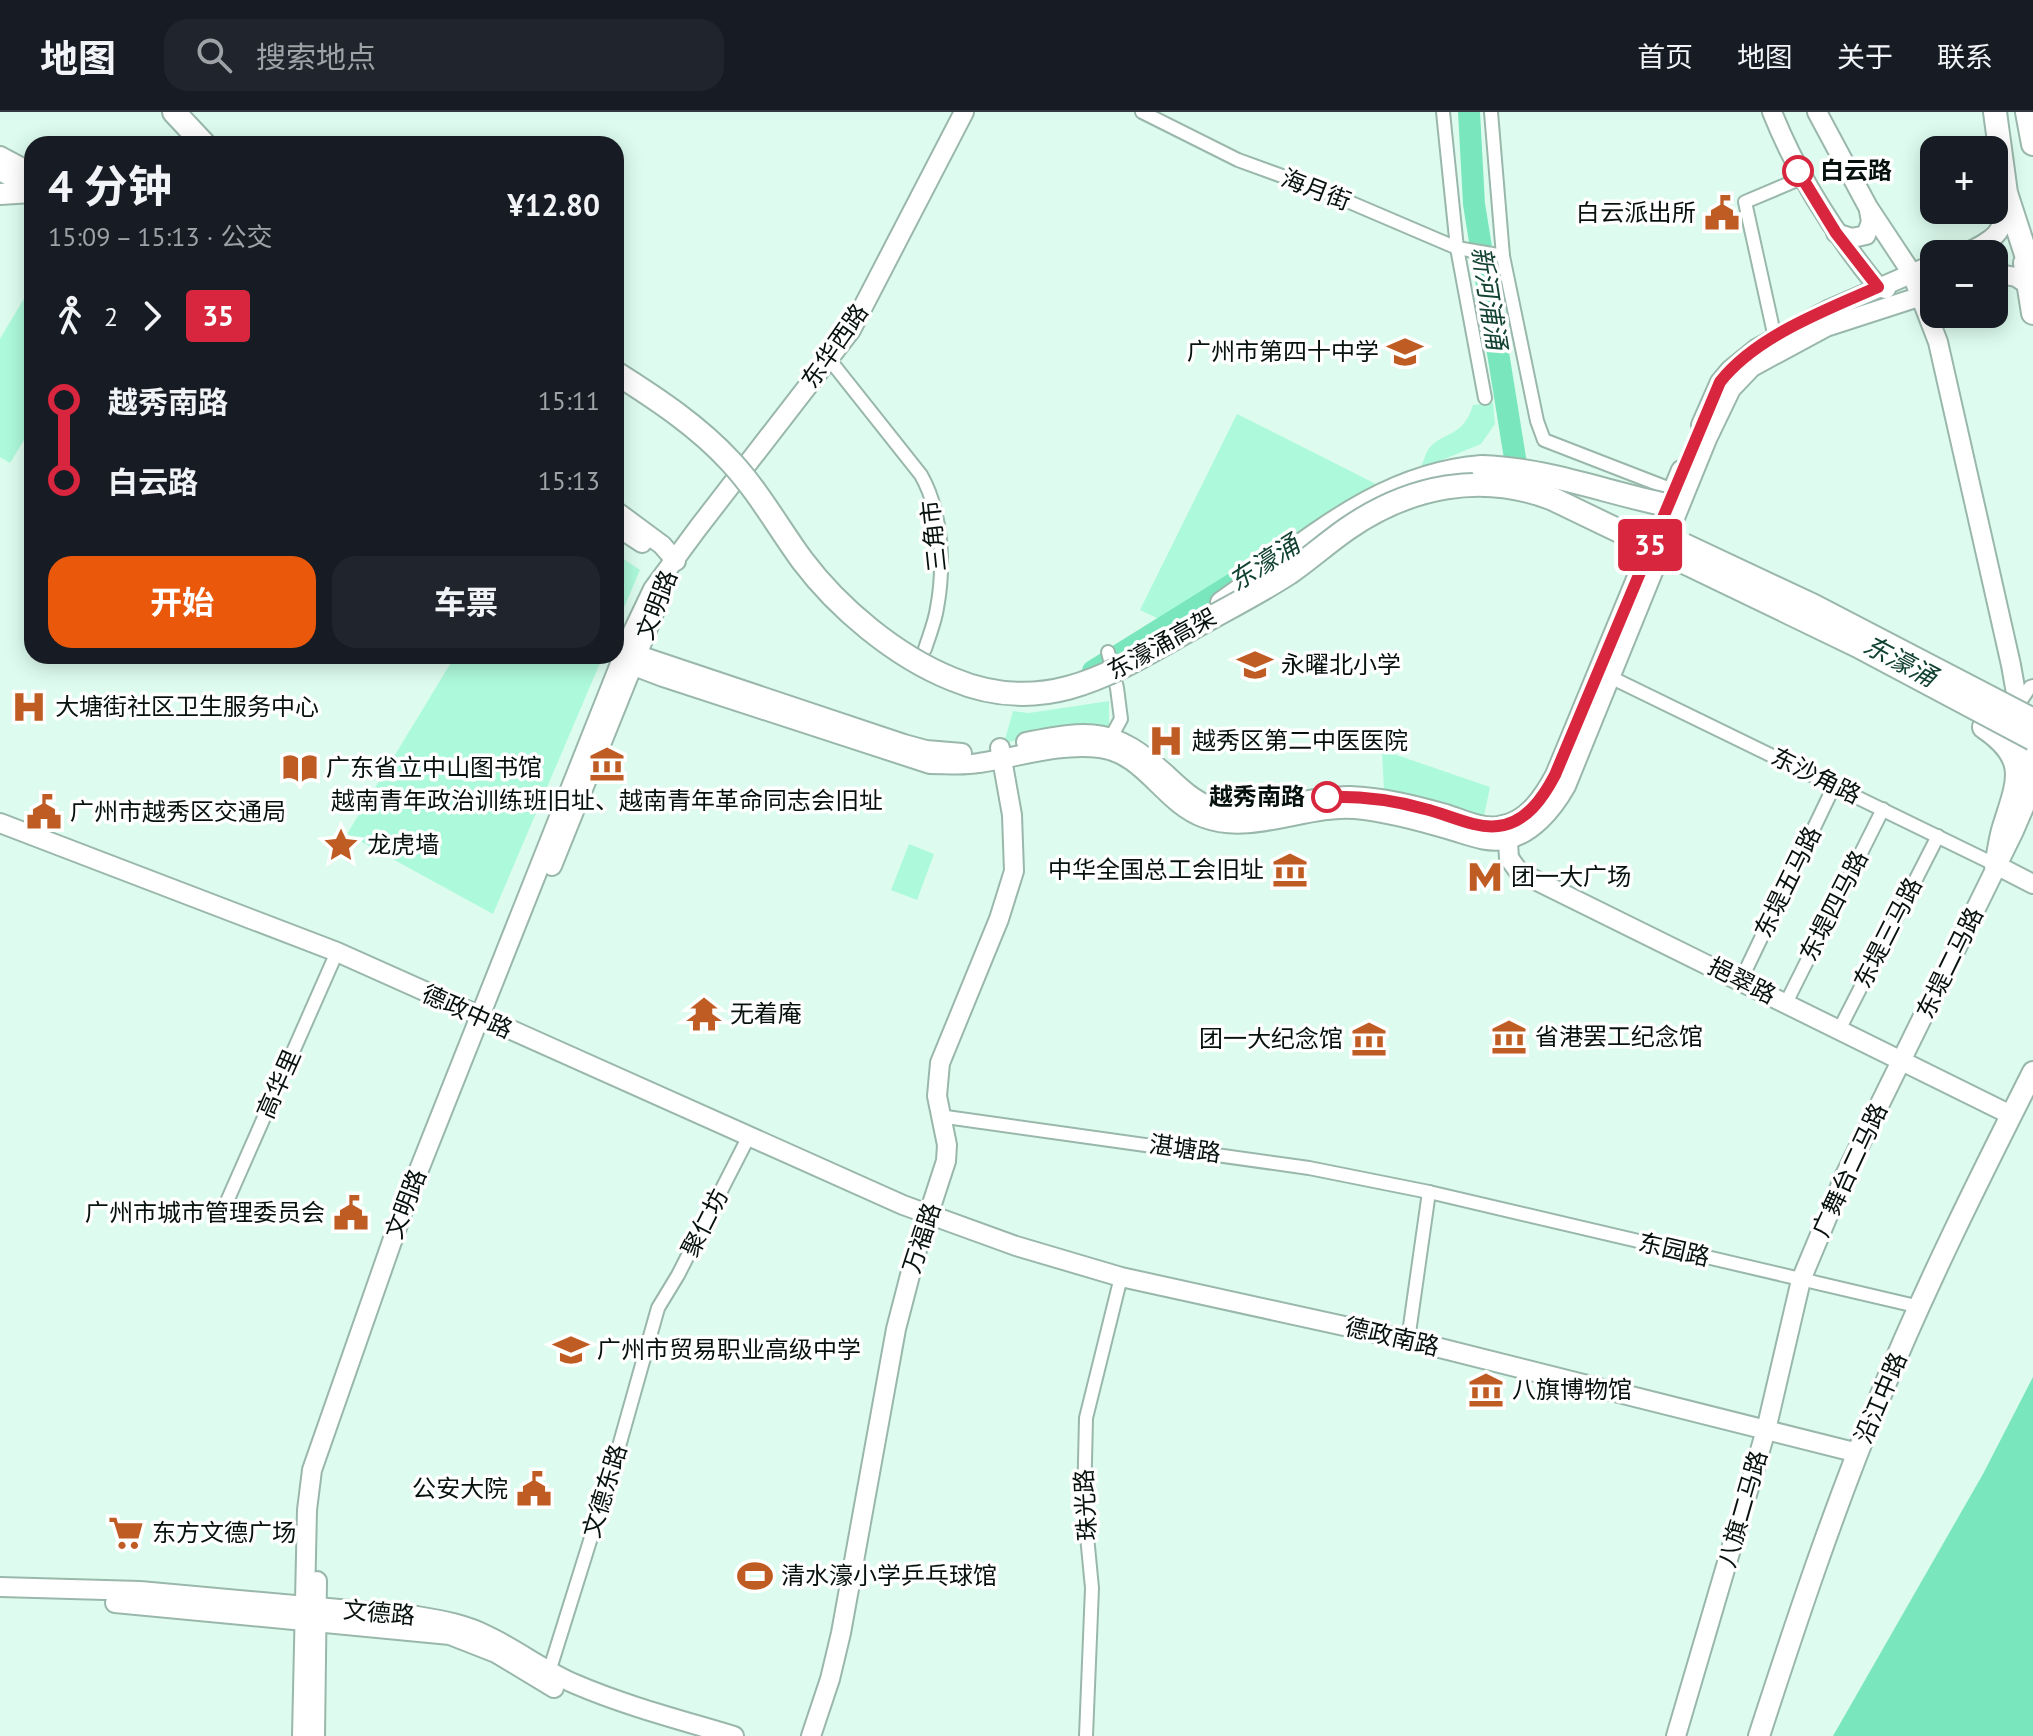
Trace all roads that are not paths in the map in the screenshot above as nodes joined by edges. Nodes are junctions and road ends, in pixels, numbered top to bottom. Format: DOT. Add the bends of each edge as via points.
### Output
graph roads {
  1 [pos="173,112"];
  2 [pos="964,112"];
  3 [pos="1142,112"];
  4 [pos="1443,112"];
  5 [pos="1491,112"];
  6 [pos="1772,112"];
  7 [pos="1817,112"];
  8 [pos="1995,112"];
  9 [pos="2029,114"];
  10 [pos="196,136"];
  11 [pos="1998,136"];
  12 [pos="2033,144"];
  13 [pos="0,156"];
  14 [pos="24,169"];
  15 [pos="0,171"];
  16 [pos="1802,178"];
  17 [pos="24,185"];
  18 [pos="24,191"];
  19 [pos="0,194"];
  20 [pos="2008,200"];
  21 [pos="1868,207"];
  22 [pos="2004,224"];
  23 [pos="1836,233"];
  24 [pos="1991,240"];
  25 [pos="1461,250"];
  26 [pos="1499,256"];
  27 [pos="1920,269"];
  28 [pos="1911,272"];
  29 [pos="2008,275"];
  30 [pos="2031,282"];
  31 [pos="1920,284"];
  32 [pos="1878,287"];
  33 [pos="1920,293"];
  34 [pos="1920,296"];
  35 [pos="2033,313"];
  36 [pos="1935,328"];
  37 [pos="1775,338"];
  38 [pos="829,359"];
  39 [pos="624,377"];
  40 [pos="624,378"];
  41 [pos="1485,398"];
  42 [pos="1672,502"];
  43 [pos="624,517"];
  44 [pos="624,531"];
  45 [pos="1653,559"];
  46 [pos="676,561"];
  47 [pos="1179,634"];
  48 [pos="925,649"];
  49 [pos="1108,652"];
  50 [pos="632,659"];
  51 [pos="1604,674"];
  52 [pos="2033,686"];
  53 [pos="2025,713"];
  54 [pos="1111,737"];
  55 [pos="2033,739"];
  56 [pos="1002,754"];
  57 [pos="2033,777"];
  58 [pos="1835,784"];
  59 [pos="2029,796"];
  60 [pos="1883,809"];
  61 [pos="0,823"];
  62 [pos="1507,832"];
  63 [pos="1938,836"];
  64 [pos="1996,865"];
  65 [pos="2033,884"];
  66 [pos="337,952"];
  67 [pos="1741,980"];
  68 [pos="1786,1003"];
  69 [pos="485,1020"];
  70 [pos="1839,1030"];
  71 [pos="1903,1061"];
  72 [pos="2033,1072"];
  73 [pos="2011,1115"];
  74 [pos="939,1116"];
  75 [pos="749,1136"];
  76 [pos="1429,1192"];
  77 [pos="929,1214"];
  78 [pos="221,1215"];
  79 [pos="1121,1277"];
  80 [pos="1801,1280"];
  81 [pos="1920,1307"];
  82 [pos="658,1308"];
  83 [pos="1408,1340"];
  84 [pos="1766,1430"];
  85 [pos="1858,1453"];
  86 [pos="0,1587"];
  87 [pos="0,1599"];
  88 [pos="310,1614"];
  89 [pos="549,1672"];
  90 [pos="302,1736"];
  91 [pos="315,1736"];
  92 [pos="693,1736"];
  93 [pos="734,1736"];
  94 [pos="811,1736"];
  95 [pos="1086,1736"];
  96 [pos="1676,1736"];
  97 [pos="1759,1736"];
  1 -- 10 [label="highway"];
  2 -- 38 [label="main road, 东华西路" via="862,312"];
  3 -- 25 [label="street, 海月街" via="1238,160"];
  4 -- 25 [label="street"];
  5 -- 26 [label="street"];
  6 -- 16 [label="main road"];
  7 -- 21 [label="main road"];
  8 -- 11 [label="highway"];
  9 -- 12 [label="highway"];
  13 -- 14 [label="main road"];
  15 -- 17 [label="main road"];
  16 -- 23 [label="main road"];
  16 -- 37 [label="street" via="1745,202"];
  18 -- 19 [label="main road"];
  20 -- 30 [label="highway"];
  21 -- 23 [label="main road" via="1871,222 1866,235"];
  21 -- 28 [label="main road"];
  22 -- 24 [label="main road"];
  23 -- 32 [label="main road"];
  25 -- 26 [label="street, 海月街"];
  25 -- 41 [label="street"];
  26 -- 42 [label="street" via="1544,440"];
  27 -- 28 [label="main road"];
  28 -- 31 [label="main road"];
  28 -- 32 [label="main road"];
  29 -- 30 [label="main road"];
  30 -- 35 [label="highway"];
  32 -- 33 [label="main road"];
  32 -- 37 [label="main road"];
  34 -- 42 [label="main road" via="1826,327 1752,367 1724,402"];
  36 -- 53 [label="main road"];
  37 -- 42 [label="main road" via="1743,358 1720,382"];
  38 -- 46 [label="main road, 东华西路"];
  38 -- 48 [label="street, 三角市" via="921,475 936,508 941,571"];
  39 -- 47 [label="highway, 东濠涌高架, bridge" via="680,414 721,450 846,608 950,677 999,692 1052,691 1100,677"];
  40 -- 45 [label="highway, 东濠涌高架, bridge" via="684,419 725,456 812,573 857,619 939,673 999,693 1050,693 1102,677 1278,579 1361,520 1422,492 1471,484 1521,489 1553,499"];
  42 -- 45 [label="main road"];
  42 -- 47 [label="highway, bridge" via="1525,470 1482,467 1423,476 1348,512"];
  43 -- 46 [label="main road"];
  44 -- 46 [label="main road"];
  45 -- 51 [label="main road"];
  45 -- 55 [label="highway, 东濠涌高架, bridge" via="1858,646"];
  45 -- 64 [label="highway, bridge" via="1984,727 2004,744 2018,771 2018,786"];
  46 -- 50 [label="main road, 文明路" via="647,601"];
  47 -- 53 [label="highway, 东濠涌高架, bridge" via="1404,496 1450,484 1516,483 1565,492 1607,509"];
  49 -- 54 [label="street" via="1121,719"];
  50 -- 56 [label="main road" via="930,764 975,764"];
  50 -- 69 [label="main road, 文明路"];
  51 -- 58 [label="street, 东沙角路"];
  51 -- 62 [label="main road" via="1548,789"];
  52 -- 53 [label="street"];
  53 -- 59 [label="main road"];
  54 -- 56 [label="main road" via="1062,734"];
  54 -- 62 [label="main road" via="1138,749 1212,806 1241,809 1322,797 1370,797"];
  56 -- 62 [label="main road" via="1073,747 1114,751 1151,775 1189,810 1221,822 1354,809 1492,841"];
  56 -- 74 [label="main road, 万福路" via="1014,871 940,1063"];
  57 -- 59 [label="main road"];
  58 -- 60 [label="street, 东沙角路"];
  58 -- 67 [label="street, 东堤五马路"];
  59 -- 64 [label="main road, 东堤二马路"];
  60 -- 63 [label="street, 东沙角路"];
  60 -- 68 [label="street, 东堤四马路"];
  61 -- 66 [label="main road, 德政中路"];
  62 -- 67 [label="main road, 挹翠路" via="1509,858 1519,872"];
  63 -- 64 [label="street, 东沙角路"];
  63 -- 70 [label="street, 东堤三马路"];
  64 -- 65 [label="main road, 东沙角路"];
  64 -- 71 [label="main road, 东堤二马路"];
  66 -- 69 [label="main road, 德政中路"];
  66 -- 78 [label="street, 高华里"];
  67 -- 68 [label="main road, 挹翠路"];
  68 -- 70 [label="main road, 挹翠路"];
  69 -- 75 [label="main road, 德政中路"];
  69 -- 88 [label="main road, 文明路" via="326,1462"];
  70 -- 71 [label="main road, 挹翠路"];
  71 -- 73 [label="main road, 挹翠路"];
  71 -- 80 [label="main road, 广舞台二马路" via="1845,1175"];
  72 -- 73 [label="main road, 沿江中路"];
  73 -- 81 [label="main road, 沿江中路"];
  74 -- 76 [label="street, 湛塘路" via="1295,1165"];
  74 -- 77 [label="main road, 万福路" via="946,1161"];
  75 -- 77 [label="main road, 德政中路"];
  75 -- 82 [label="street, 聚仁坊"];
  76 -- 80 [label="street, 东园路"];
  76 -- 83 [label="street"];
  77 -- 79 [label="main road, 德政南路"];
  77 -- 94 [label="main road, 万福路" via="896,1329 841,1633"];
  79 -- 83 [label="main road, 德政南路"];
  79 -- 95 [label="street, 珠光路" via="1086,1418 1084,1505 1092,1588"];
  80 -- 81 [label="street, 东园路"];
  80 -- 84 [label="main road, 八旗二马路"];
  81 -- 85 [label="main road, 沿江中路"];
  82 -- 89 [label="street, 文德东路"];
  83 -- 84 [label="main road, 德政南路"];
  84 -- 85 [label="main road, 德政南路"];
  84 -- 96 [label="main road, 八旗二马路"];
  85 -- 97 [label="main road, 沿江中路"];
  86 -- 88 [label="main road, 文德路" via="140,1591"];
  87 -- 88 [label="main road, 文德路"];
  88 -- 89 [label="main road, 文德路" via="451,1622 486,1635"];
  88 -- 90 [label="main road, 文明路"];
  88 -- 91 [label="main road, 文明路"];
  88 -- 92 [label="main road, 文德路" via="468,1641 564,1693"];
  89 -- 93 [label="main road, 文德路"];
}
